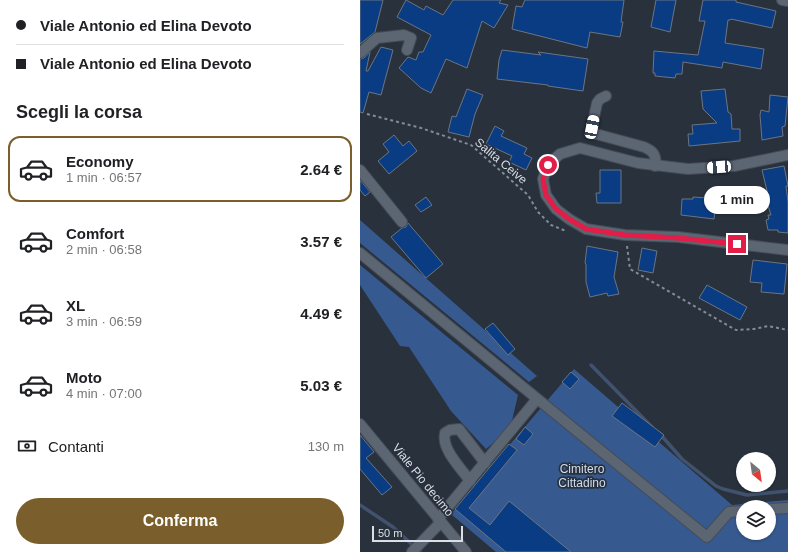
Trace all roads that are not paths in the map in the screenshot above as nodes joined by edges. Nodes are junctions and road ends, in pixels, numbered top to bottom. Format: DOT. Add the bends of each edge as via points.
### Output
graph roads {
  1 [pos="782,0"];
  2 [pos="788,2"];
  3 [pos="407,50"];
  4 [pos="360,53"];
  5 [pos="606,96"];
  6 [pos="788,155"];
  7 [pos="655,166"];
  8 [pos="360,170"];
  9 [pos="402,222"];
  10 [pos="788,250"];
  11 [pos="360,253"];
  12 [pos="539,400"];
  13 [pos="360,424"];
  14 [pos="485,463"];
  15 [pos="470,480"];
  16 [pos="788,508"];
  17 [pos="776,509"];
  18 [pos="736,512"];
  19 [pos="439,520"];
  20 [pos="412,552"];
  21 [pos="466,552"];
  1 -- 2 [label="street"];
  3 -- 4 [label="street" via="411,38 404,35 377,38"];
  5 -- 7 [label="street" via="597,103 593,132 650,150 656,160"];
  6 -- 7 [label="street" via="734,166 688,169"];
  7 -- 10 [label="street" via="580,148 560,154 548,165 543,179 546,195 556,209 586,229"];
  8 -- 9 [label="street"];
  11 -- 12 [label="street"];
  12 -- 14 [label="street"];
  12 -- 18 [label="street" via="707,537 729,512"];
  13 -- 19 [label="street, Viale Pio decimo"];
  14 -- 15 [label="street"];
  14 -- 15 [label="street" via="459,429 446,433 444,438 448,450"];
  15 -- 19 [label="street"];
  16 -- 17 [label="street"];
  19 -- 20 [label="street"];
  19 -- 21 [label="street, Viale Pio decimo"];
}
